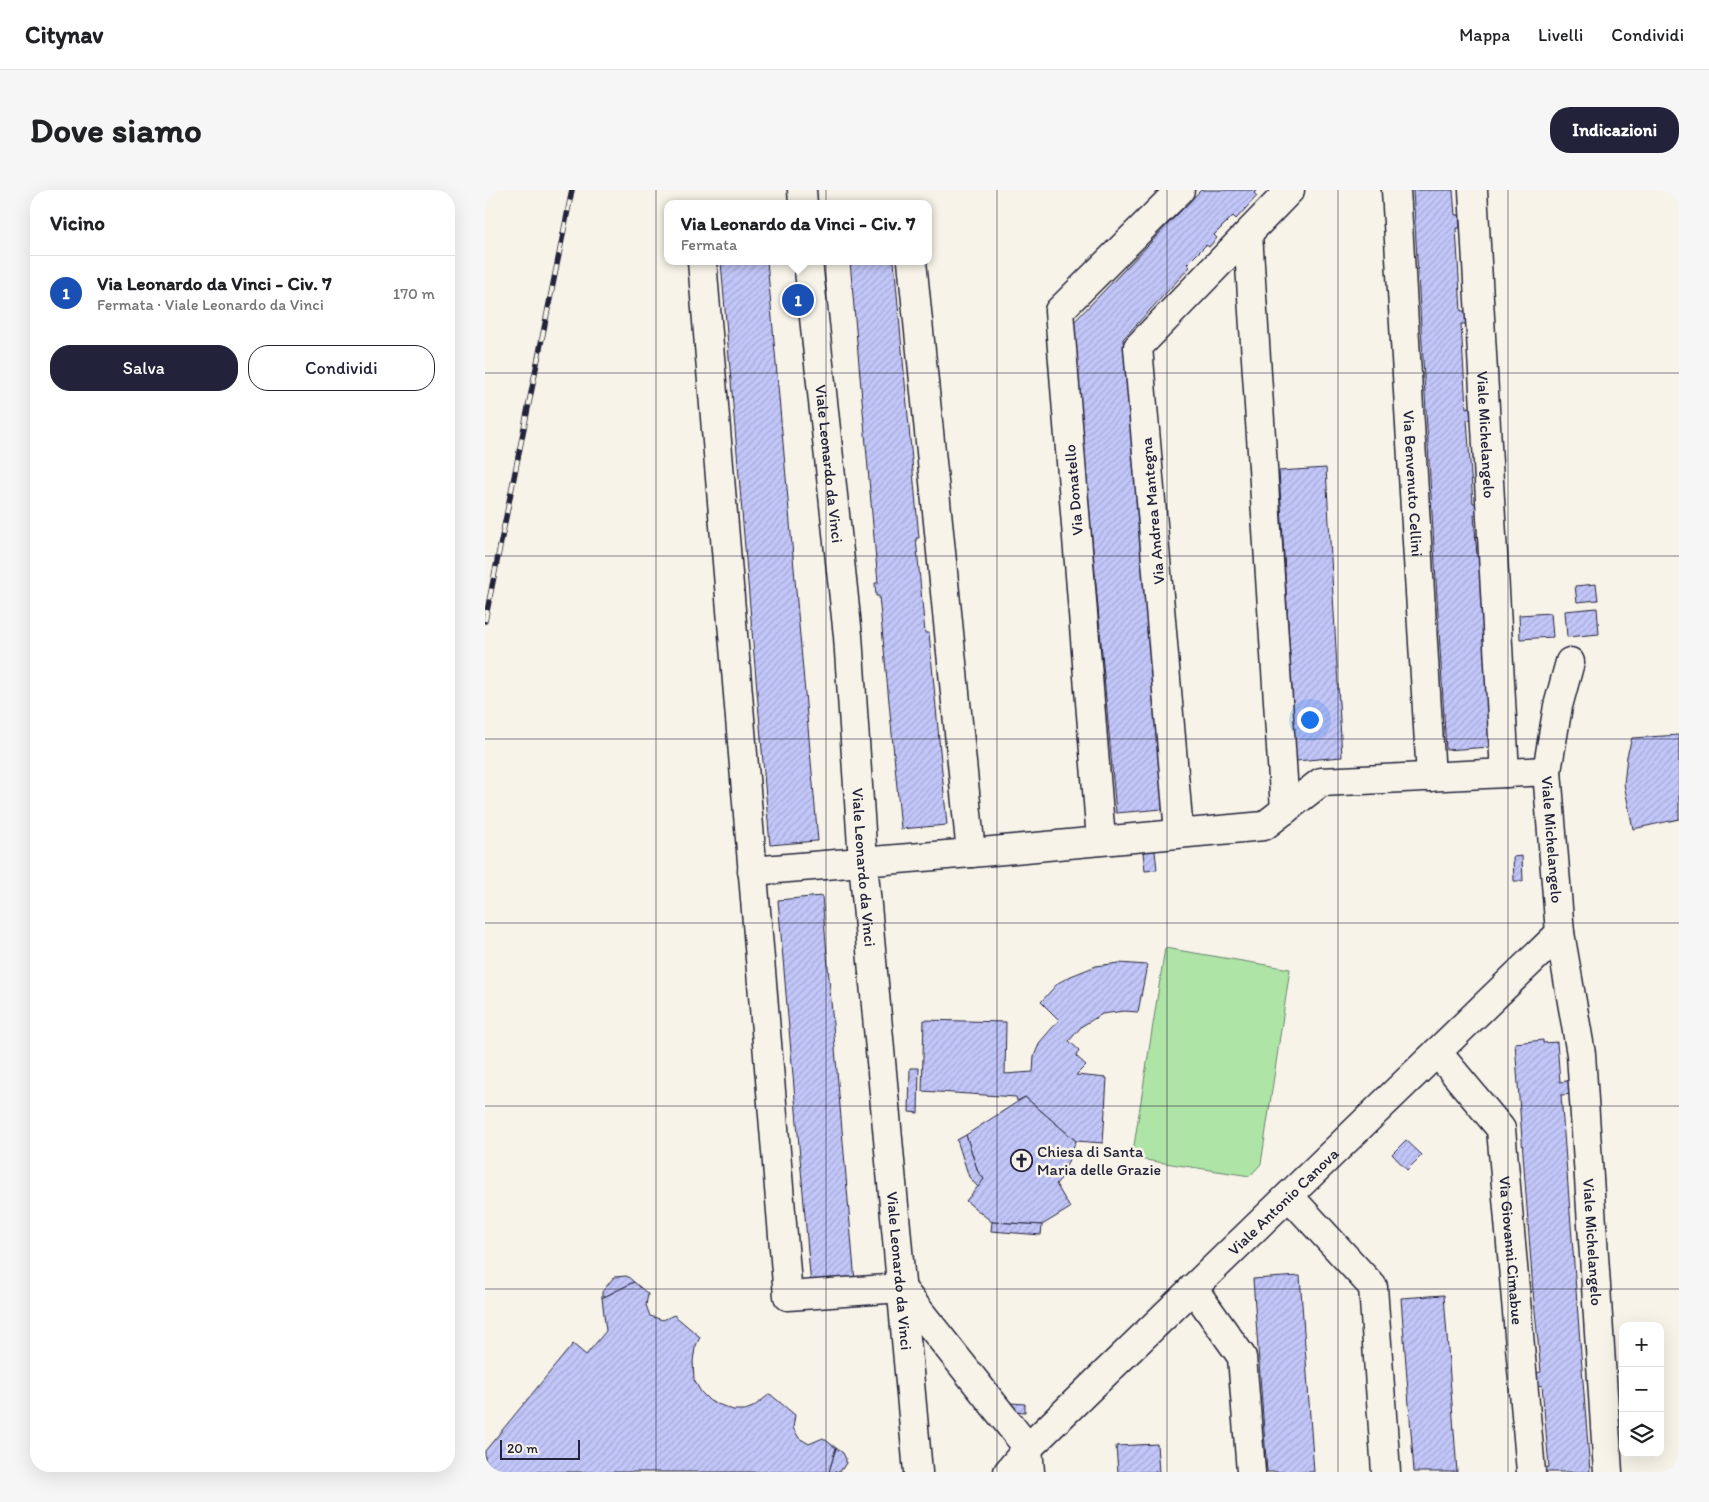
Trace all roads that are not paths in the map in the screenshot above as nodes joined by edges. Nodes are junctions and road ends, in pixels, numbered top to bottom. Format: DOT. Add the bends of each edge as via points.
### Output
graph roads {
  1 [pos="1181,190"];
  2 [pos="1290,190"];
  3 [pos="1396,190"];
  4 [pos="1473,190"];
  5 [pos="1248,234"];
  6 [pos="702,265"];
  7 [pos="808,265"];
  8 [pos="912,265"];
  9 [pos="1570,662"];
  10 [pos="1547,771"];
  11 [pos="1505,773"];
  12 [pos="1431,776"];
  13 [pos="1285,810"];
  14 [pos="1179,833"];
  15 [pos="1101,840"];
  16 [pos="971,853"];
  17 [pos="863,861"];
  18 [pos="752,871"];
  19 [pos="1560,933"];
  20 [pos="1437,1052"];
  21 [pos="1289,1196"];
  22 [pos="901,1288"];
  23 [pos="1193,1288"];
  24 [pos="1029,1460"];
  25 [pos="918,1472"];
  26 [pos="1008,1472"];
  27 [pos="1251,1472"];
  28 [pos="1386,1472"];
  29 [pos="1531,1472"];
  30 [pos="1608,1472"];
  1 -- 15 [label="street, Via Donatello" via="1059,311"];
  2 -- 5 [label="street, Via Andrea Mantegna"];
  3 -- 12 [label="street, Via Benvenuto Cellini"];
  4 -- 11 [label="street, Viale Michelangelo"];
  5 -- 13 [label="street"];
  5 -- 14 [label="street, Via Andrea Mantegna" via="1138,347"];
  6 -- 18 [label="street"];
  7 -- 17 [label="street, Viale Leonardo da Vinci" via="848,636"];
  8 -- 16 [label="street"];
  9 -- 10 [label="street" via="1558,706"];
  10 -- 11 [label="street, Viale Michelangelo"];
  10 -- 19 [label="street, Viale Michelangelo"];
  11 -- 12 [label="street"];
  12 -- 13 [label="street" via="1321,782"];
  13 -- 14 [label="street" via="1264,826"];
  14 -- 15 [label="street"];
  15 -- 16 [label="street"];
  16 -- 17 [label="street"];
  17 -- 18 [label="street"];
  17 -- 22 [label="street, Viale Leonardo da Vinci"];
  18 -- 22 [label="street" via="788,1296"];
  19 -- 20 [label="street, Viale Antonio Canova"];
  19 -- 30 [label="street, Viale Michelangelo" via="1581,1054"];
  20 -- 21 [label="street, Viale Antonio Canova"];
  20 -- 29 [label="street, Via Giovanni Cimabue" via="1501,1129"];
  21 -- 23 [label="street, Viale Antonio Canova"];
  21 -- 28 [label="street" via="1373,1287"];
  22 -- 24 [label="street"];
  22 -- 25 [label="street, Viale Leonardo da Vinci"];
  23 -- 24 [label="street, Viale Antonio Canova"];
  23 -- 27 [label="street" via="1242,1357"];
  24 -- 26 [label="street, Viale Antonio Canova"];
}
